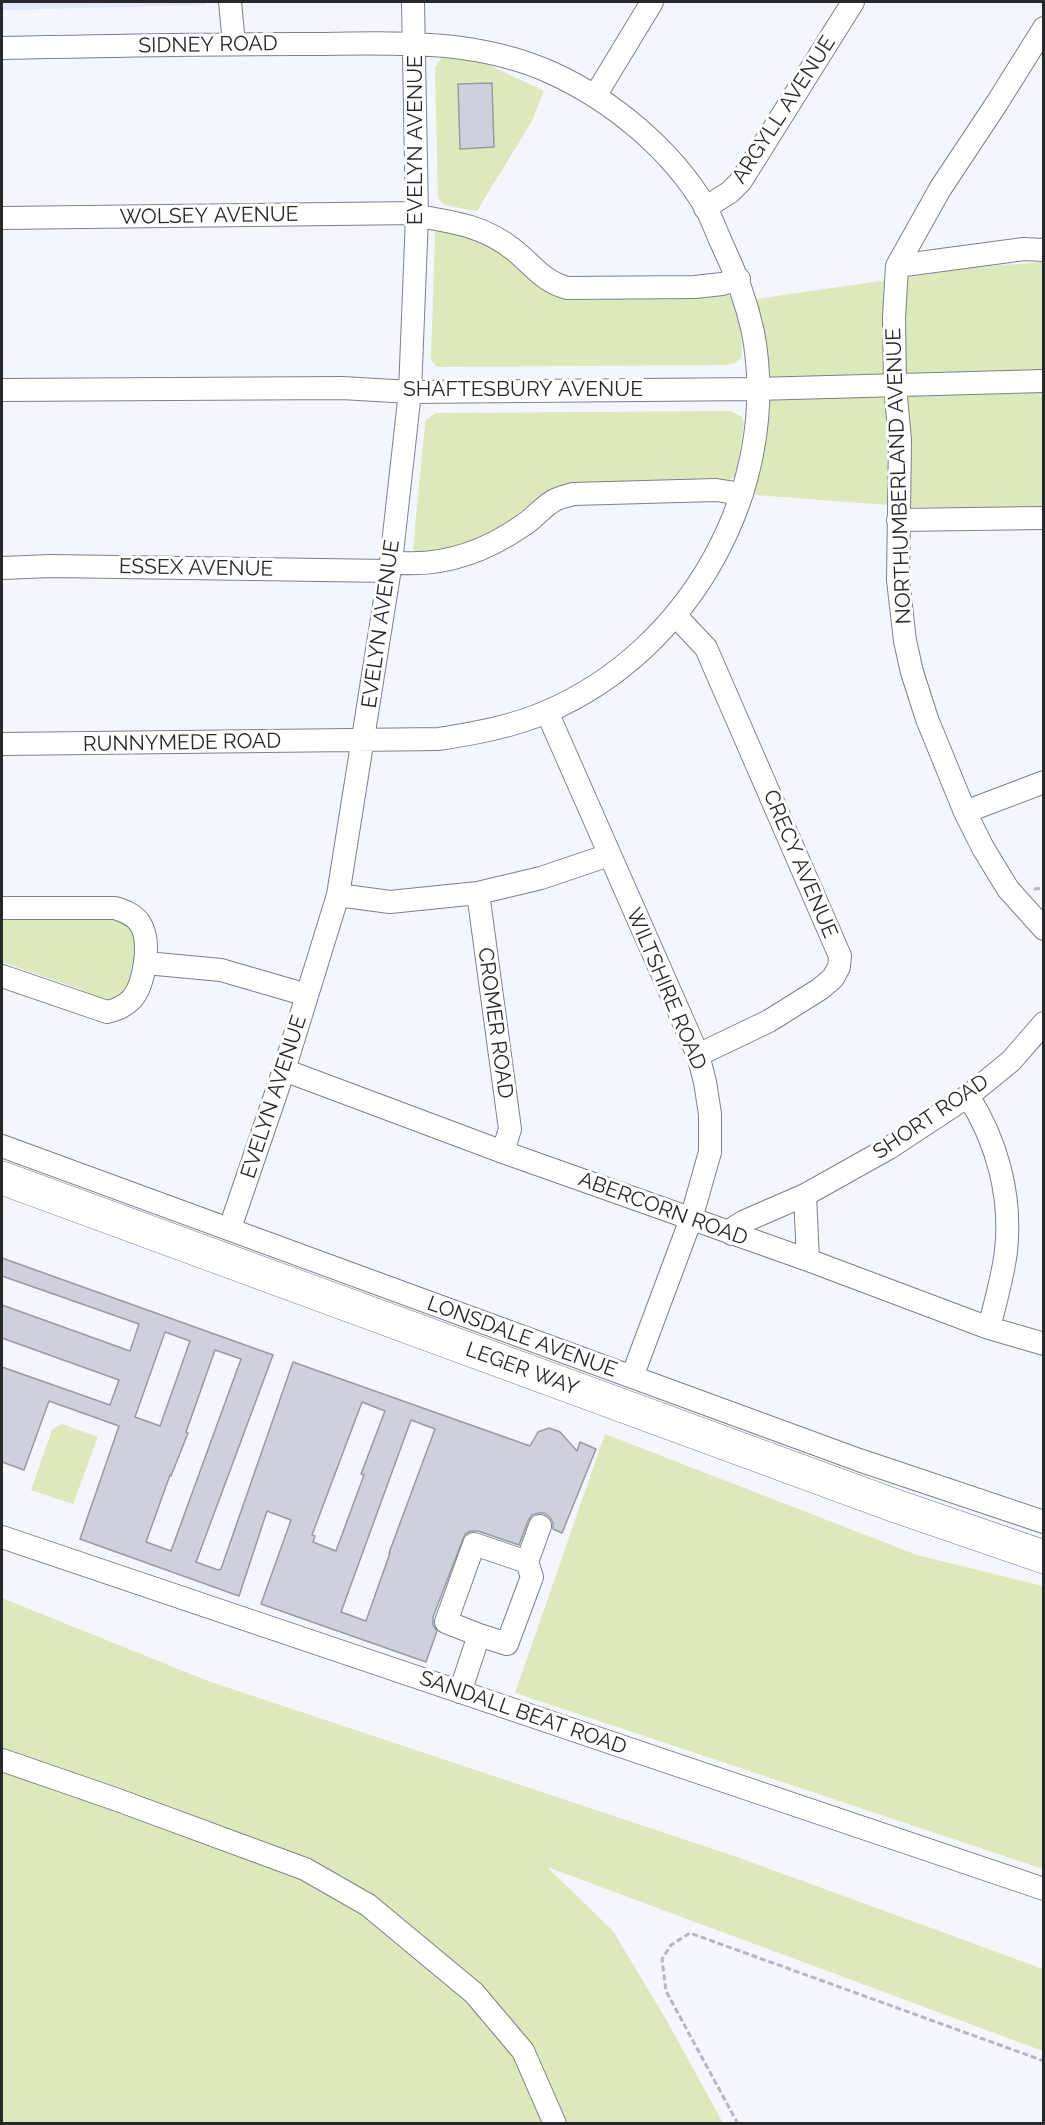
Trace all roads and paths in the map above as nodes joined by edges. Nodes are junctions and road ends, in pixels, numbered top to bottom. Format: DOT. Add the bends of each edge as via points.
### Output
graph roads {
  1 [pos="230,2"];
  2 [pos="413,2"];
  3 [pos="652,2"];
  4 [pos="853,2"];
  5 [pos="1044,28"];
  6 [pos="234,44"];
  7 [pos="415,44"];
  8 [pos="2,48"];
  9 [pos="595,96"];
  10 [pos="705,208"];
  11 [pos="417,215"];
  12 [pos="2,218"];
  13 [pos="1044,250"];
  14 [pos="897,266"];
  15 [pos="739,279"];
  16 [pos="1044,381"];
  17 [pos="895,386"];
  18 [pos="757,389"];
  19 [pos="2,390"];
  20 [pos="410,392"];
  21 [pos="742,494"];
  22 [pos="1044,518"];
  23 [pos="898,520"];
  24 [pos="391,566"];
  25 [pos="2,568"];
  26 [pos="676,616"];
  27 [pos="548,712"];
  28 [pos="363,740"];
  29 [pos="2,744"];
  30 [pos="1044,782"];
  31 [pos="965,812"];
  32 [pos="609,855"];
  33 [pos="478,892"];
  34 [pos="338,895"];
  35 [pos="2,908"];
  36 [pos="1044,929"];
  37 [pos="146,963"];
  38 [pos="2,976"];
  39 [pos="308,995"];
  40 [pos="1044,1023"];
  41 [pos="698,1055"];
  42 [pos="284,1070"];
  43 [pos="968,1096"];
  44 [pos="2,1146"];
  45 [pos="503,1152"];
  46 [pos="2,1178"];
  47 [pos="806,1195"];
  48 [pos="691,1219"];
  49 [pos="230,1228"];
  50 [pos="732,1234"];
  51 [pos="808,1260"];
  52 [pos="989,1328"];
  53 [pos="1044,1344"];
  54 [pos="632,1377"];
  55 [pos="1044,1522"];
  56 [pos="540,1526"];
  57 [pos="2,1537"];
  58 [pos="1044,1557"];
  59 [pos="527,1562"];
  60 [pos="479,1635"];
  61 [pos="460,1692"];
  62 [pos="2,1760"];
  63 [pos="1044,1889"];
  64 [pos="1044,2061"];
  65 [pos="555,2124"];
  66 [pos="738,2124"];
  1 -- 6 [label="street"];
  2 -- 7 [label="street, EVELYN AVENUE"];
  3 -- 9 [label="street"];
  4 -- 10 [label="street, ARGYLL AVENUE" via="741,181"];
  5 -- 14 [label="street, NORTHUMBERLAND AVENUE" via="940,189"];
  6 -- 7 [label="street, SIDNEY ROAD"];
  6 -- 8 [label="street, SIDNEY ROAD"];
  7 -- 9 [label="street, SIDNEY ROAD" via="482,50 508,57 552,73"];
  7 -- 11 [label="street, EVELYN AVENUE"];
  9 -- 10 [label="street, SIDNEY ROAD" via="635,126 668,158"];
  10 -- 15 [label="street, SIDNEY ROAD"];
  11 -- 12 [label="street, WOLSEY AVENUE"];
  11 -- 15 [label="street, WOLSEY AVENUE" via="480,230 514,250 553,284 567,288 695,287"];
  11 -- 20 [label="street, EVELYN AVENUE"];
  13 -- 14 [label="street" via="1024,249"];
  14 -- 17 [label="street, NORTHUMBERLAND AVENUE"];
  15 -- 18 [label="street, SIDNEY ROAD" via="753,334"];
  16 -- 17 [label="street, SHAFTESBURY AVENUE"];
  17 -- 18 [label="street, SHAFTESBURY AVENUE"];
  17 -- 23 [label="street, NORTHUMBERLAND AVENUE" via="900,440"];
  18 -- 20 [label="street, SHAFTESBURY AVENUE"];
  18 -- 21 [label="street, RUNNYMEDE ROAD" via="755,436"];
  19 -- 20 [label="street, SHAFTESBURY AVENUE" via="342,388"];
  20 -- 24 [label="street, EVELYN AVENUE"];
  21 -- 24 [label="street, ESSEX AVENUE" via="716,490 573,494 554,500 525,525 485,549 439,562"];
  21 -- 26 [label="street, RUNNYMEDE ROAD" via="720,549"];
  22 -- 23 [label="street"];
  23 -- 31 [label="street, NORTHUMBERLAND AVENUE" via="904,641 927,719"];
  24 -- 25 [label="street, ESSEX AVENUE"];
  24 -- 28 [label="street, EVELYN AVENUE"];
  26 -- 27 [label="street, RUNNYMEDE ROAD" via="622,666"];
  26 -- 41 [label="street, CRECY AVENUE" via="706,648 840,956 833,978 820,989 769,1021"];
  27 -- 28 [label="street, RUNNYMEDE ROAD" via="485,731 439,739"];
  27 -- 32 [label="street, WILTSHIRE ROAD"];
  28 -- 29 [label="street, RUNNYMEDE ROAD"];
  28 -- 34 [label="street, EVELYN AVENUE"];
  30 -- 31 [label="street"];
  31 -- 36 [label="street, NORTHUMBERLAND AVENUE" via="1008,889"];
  32 -- 33 [label="street" via="541,878"];
  32 -- 41 [label="street, WILTSHIRE ROAD"];
  33 -- 34 [label="street" via="390,902"];
  33 -- 45 [label="street, CROMER ROAD" via="510,1129"];
  34 -- 39 [label="street, EVELYN AVENUE"];
  35 -- 37 [label="street" via="126,911 141,924"];
  37 -- 38 [label="street" via="133,998 107,1012"];
  37 -- 39 [label="street" via="221,970"];
  39 -- 42 [label="street, EVELYN AVENUE"];
  40 -- 43 [label="street, SHORT ROAD" via="1011,1061"];
  41 -- 48 [label="street, WILTSHIRE ROAD" via="711,1134 710,1152"];
  42 -- 45 [label="street, ABERCORN ROAD"];
  42 -- 49 [label="street, EVELYN AVENUE"];
  43 -- 47 [label="street, SHORT ROAD" via="890,1148"];
  43 -- 52 [label="street" via="989,1134 1007,1211 1006,1250"];
  44 -- 49 [label="street, LONSDALE AVENUE"];
  45 -- 48 [label="street, ABERCORN ROAD"];
  46 -- 58 [label="highway, LEGER WAY"];
  47 -- 50 [label="street, SHORT ROAD" via="745,1221"];
  47 -- 51 [label="street"];
  48 -- 50 [label="street, ABERCORN ROAD"];
  48 -- 54 [label="street, WILTSHIRE ROAD"];
  49 -- 54 [label="street, LONSDALE AVENUE"];
  50 -- 51 [label="street, ABERCORN ROAD"];
  51 -- 52 [label="street, ABERCORN ROAD"];
  52 -- 53 [label="street, ABERCORN ROAD"];
  54 -- 55 [label="street, LONSDALE AVENUE"];
  56 -- 59 [label="street"];
  57 -- 61 [label="street, SANDALL BEAT ROAD"];
  59 -- 60 [label="street" via="532,1577 507,1644"];
  59 -- 60 [label="street" via="474,1544 446,1622"];
  60 -- 61 [label="street"];
  61 -- 63 [label="street, SANDALL BEAT ROAD"];
  62 -- 65 [label="street" via="304,1869 368,1905 488,2009 523,2050"];
  64 -- 66 [label="path" via="690,1933 671,1944 662,1959 666,1991"];
}
